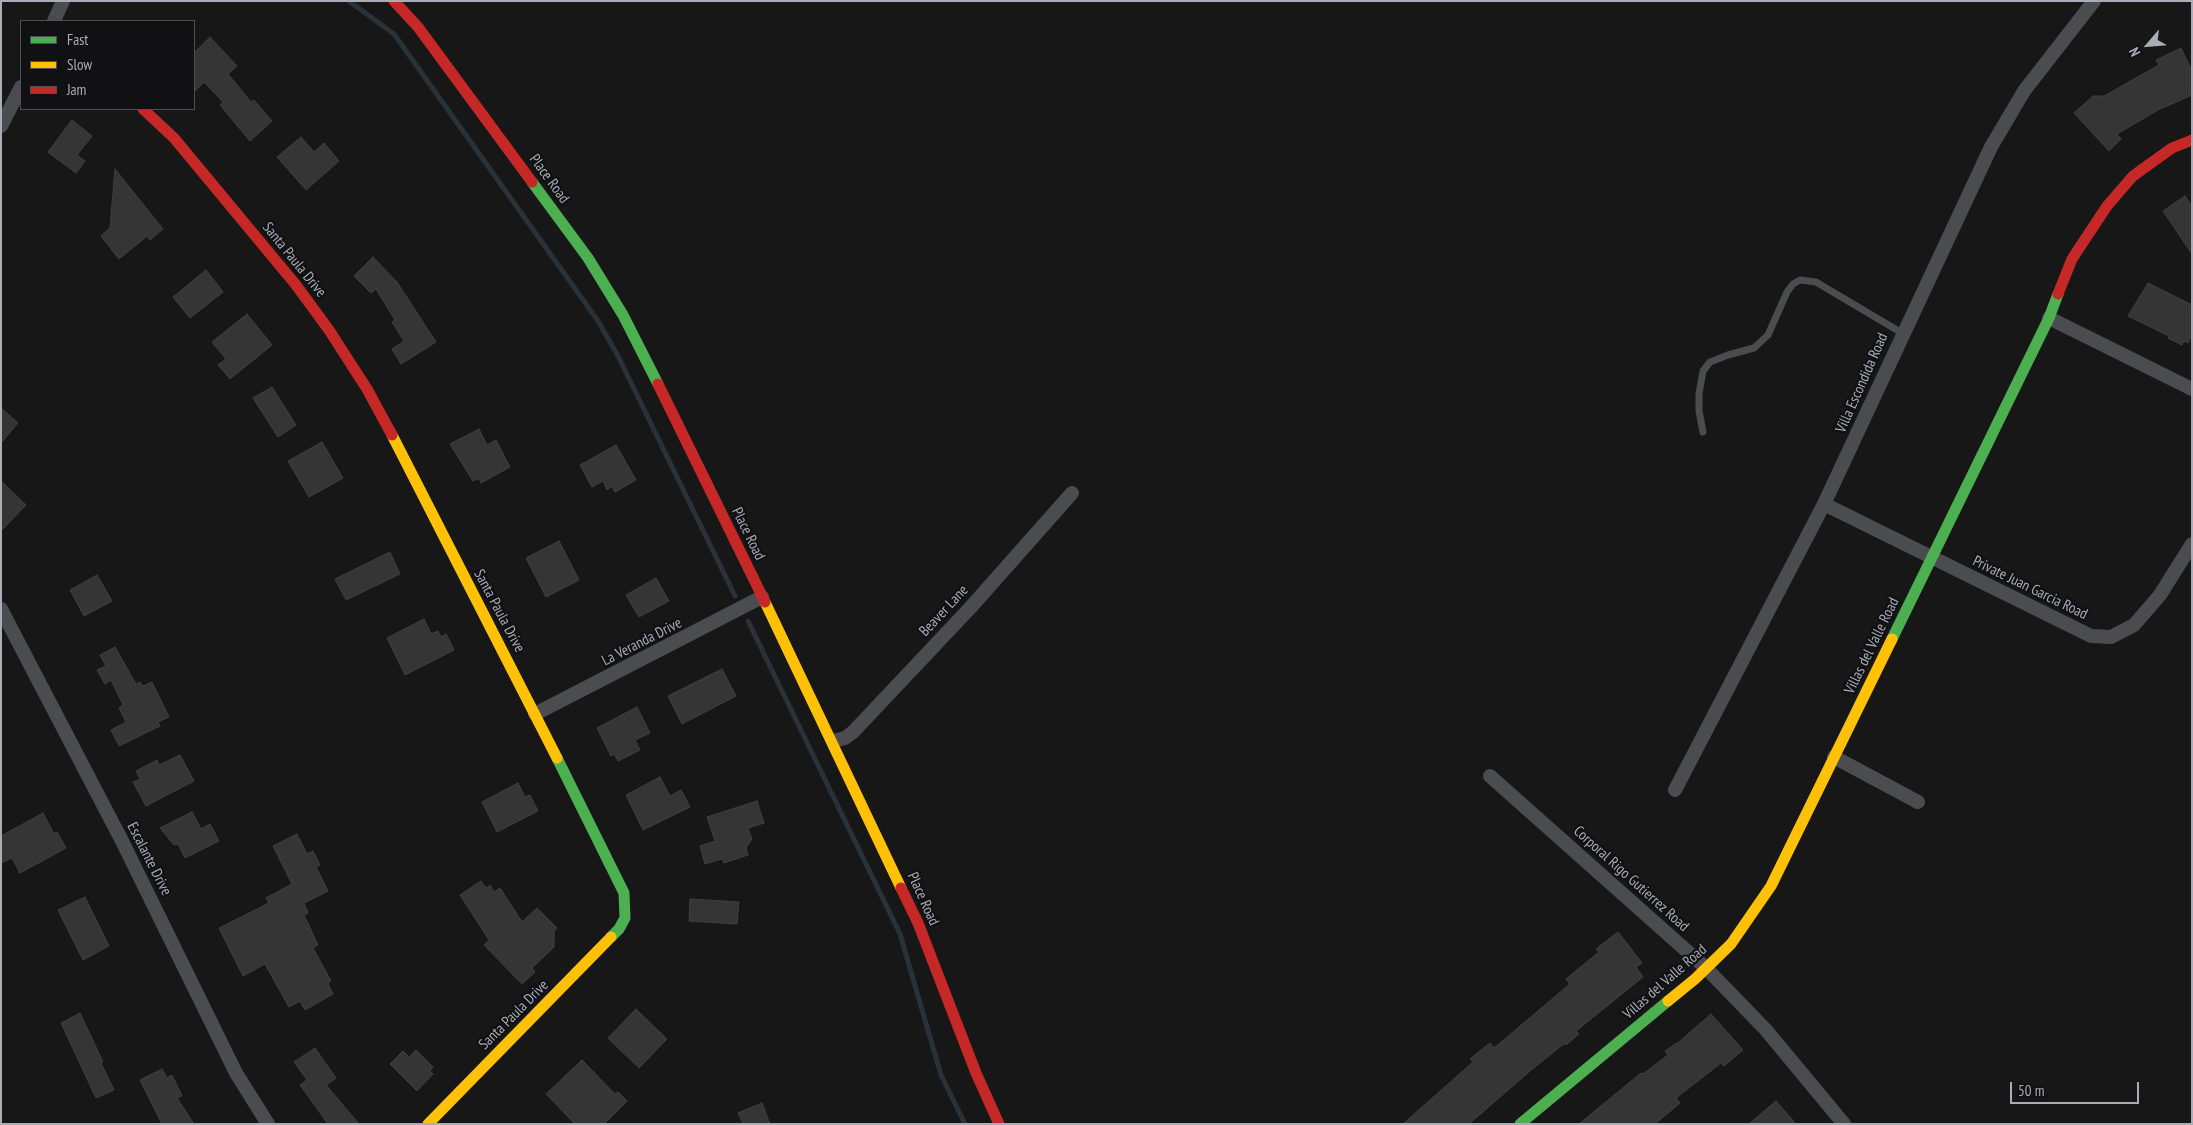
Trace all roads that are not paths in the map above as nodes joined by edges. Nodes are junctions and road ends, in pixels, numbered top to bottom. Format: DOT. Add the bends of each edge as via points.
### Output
graph roads {
  1 [pos="63,1"];
  2 [pos="394,1"];
  3 [pos="2094,1"];
  4 [pos="54,20"];
  5 [pos="20,89"];
  6 [pos="143,110"];
  7 [pos="1,126"];
  8 [pos="2192,140"];
  9 [pos="2049,318"];
  10 [pos="1902,333"];
  11 [pos="2192,389"];
  12 [pos="1703,432"];
  13 [pos="1072,493"];
  14 [pos="1824,504"];
  15 [pos="2192,544"];
  16 [pos="1932,558"];
  17 [pos="762,597"];
  18 [pos="1,609"];
  19 [pos="535,714"];
  20 [pos="833,741"];
  21 [pos="1834,757"];
  22 [pos="1490,776"];
  23 [pos="1675,790"];
  24 [pos="1918,802"];
  25 [pos="1706,968"];
  26 [pos="268,1124"];
  27 [pos="428,1124"];
  28 [pos="999,1124"];
  29 [pos="1520,1124"];
  30 [pos="1844,1124"];
  1 -- 4 [label="street"];
  2 -- 17 [label="street, Place Road" via="418,28 588,258 627,323 678,422"];
  3 -- 10 [label="street, Villa Escondida Road" via="2024,91 1996,139"];
  5 -- 7 [label="street"];
  6 -- 19 [label="street, Santa Paula Drive" via="174,138 296,285 329,330 388,426"];
  8 -- 9 [label="street, Villas del Valle Road" via="2172,148 2133,176 2107,206 2072,259"];
  9 -- 11 [label="street"];
  9 -- 16 [label="street, Villas del Valle Road"];
  10 -- 12 [label="lane" via="1816,282 1800,280 1787,292 1768,335 1754,348 1710,362 1703,371 1699,411"];
  10 -- 14 [label="street, Villa Escondida Road"];
  13 -- 20 [label="street, Beaver Lane" via="971,607 853,732"];
  14 -- 16 [label="street, Private Juan Garcia Road"];
  14 -- 23 [label="street, Villa Escondida Road"];
  15 -- 16 [label="street, Private Juan Garcia Road" via="2160,595 2134,625 2111,638 2091,636"];
  16 -- 21 [label="street, Villas del Valle Road"];
  17 -- 19 [label="street, La Veranda Drive"];
  17 -- 20 [label="street, Place Road"];
  18 -- 26 [label="street, Escalante Drive" via="126,849 236,1073"];
  19 -- 27 [label="street, Santa Paula Drive" via="624,893 625,918 620,929"];
  20 -- 28 [label="street, Place Road" via="918,923"];
  21 -- 24 [label="street"];
  21 -- 25 [label="street, Villas del Valle Road" via="1771,886 1730,944"];
  22 -- 25 [label="street, Corporal Rigo Gutierrez Road"];
  25 -- 29 [label="street, Villas del Valle Road"];
  25 -- 30 [label="street, Corporal Rigo Gutierrez Road" via="1766,1030"];
}
